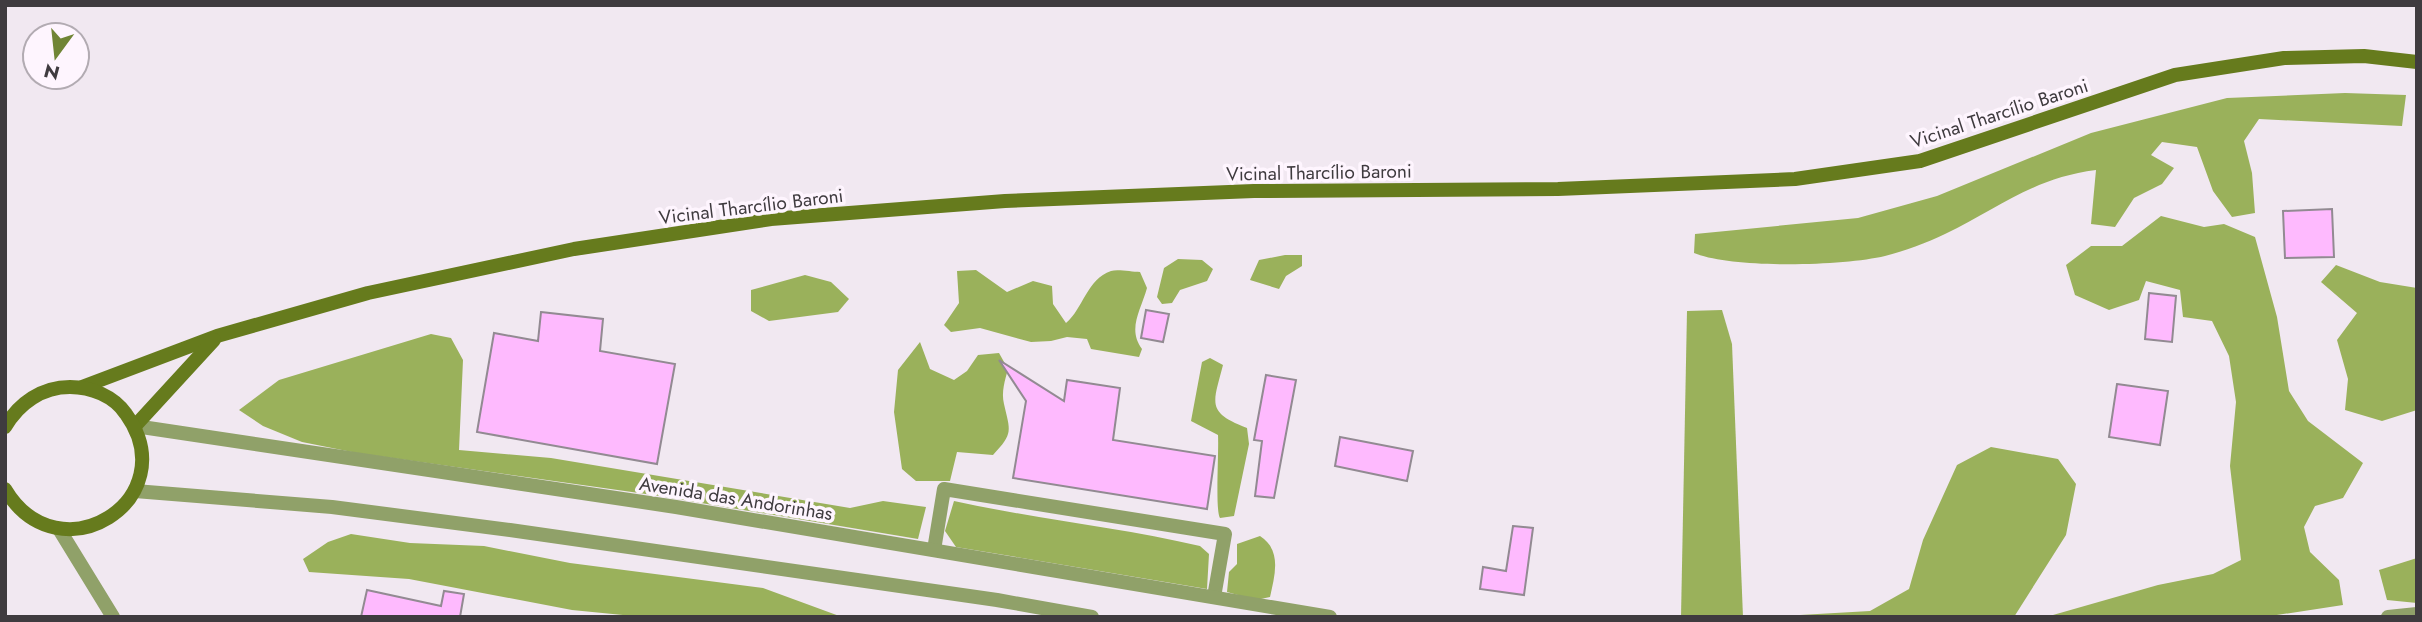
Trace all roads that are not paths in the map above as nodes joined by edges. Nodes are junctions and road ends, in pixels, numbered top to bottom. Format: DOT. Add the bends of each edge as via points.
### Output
graph roads {
  1 [pos="2417,62"];
  2 [pos="218,336"];
  3 [pos="82,387"];
  4 [pos="12,410"];
  5 [pos="135,426"];
  6 [pos="5,427"];
  7 [pos="5,489"];
  8 [pos="135,491"];
  9 [pos="12,508"];
  10 [pos="59,529"];
  11 [pos="934,550"];
  12 [pos="1214,597"];
  13 [pos="2417,614"];
  14 [pos="113,617"];
  15 [pos="1092,617"];
  16 [pos="1330,617"];
  17 [pos="2388,617"];
  1 -- 2 [label="main road, Vicinal Tharcílio Baroni" via="2364,56 2284,58 2175,75 1920,161 1795,179 1558,189 1254,191 1046,199 771,219 561,252 368,293"];
  2 -- 3 [label="main road, Vicinal Tharcílio Baroni"];
  2 -- 5 [label="main road"];
  3 -- 4 [label="main road, Vicinal Tharcílio Baroni" via="59,387"];
  3 -- 5 [label="main road" via="121,407"];
  4 -- 6 [label="main road"];
  5 -- 8 [label="main road" via="142,447 142,470"];
  5 -- 11 [label="street, Avenida das Andorinhas"];
  7 -- 9 [label="main road"];
  8 -- 10 [label="main road" via="103,522"];
  8 -- 15 [label="street" via="332,507 510,530"];
  9 -- 10 [label="main road"];
  10 -- 14 [label="street"];
  11 -- 12 [label="street, Avenida das Andorinhas"];
  11 -- 12 [label="street" via="944,489 1225,534"];
  12 -- 16 [label="street, Avenida das Andorinhas"];
  13 -- 17 [label="street"];
}
